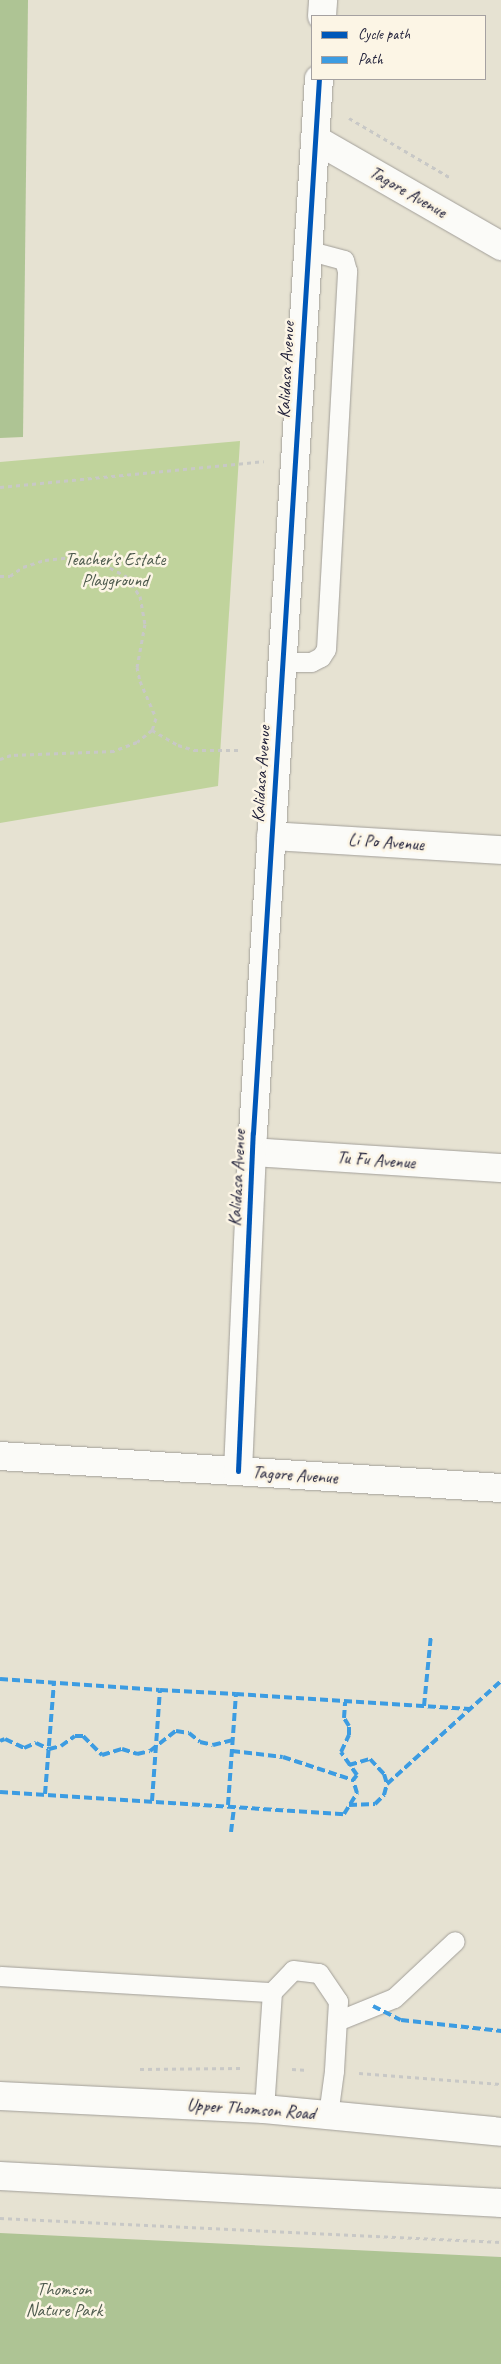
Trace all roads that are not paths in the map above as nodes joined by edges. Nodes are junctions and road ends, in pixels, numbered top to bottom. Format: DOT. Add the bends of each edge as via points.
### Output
graph roads {
  1 [pos="323,0"];
  2 [pos="322,15"];
  3 [pos="318,80"];
  4 [pos="315,139"];
  5 [pos="501,246"];
  6 [pos="307,250"];
  7 [pos="282,662"];
  8 [pos="271,836"];
  9 [pos="501,850"];
  10 [pos="252,1152"];
  11 [pos="501,1168"];
  12 [pos="0,1456"];
  13 [pos="238,1471"];
  14 [pos="501,1488"];
  15 [pos="455,1941"];
  16 [pos="0,1976"];
  17 [pos="272,1992"];
  18 [pos="337,2021"];
  19 [pos="0,2096"];
  20 [pos="264,2109"];
  21 [pos="328,2115"];
  22 [pos="501,2132"];
  23 [pos="0,2176"];
  24 [pos="501,2203"];
  1 -- 2 [label="street"];
  3 -- 4 [label="street, Kalidasa Avenue"];
  4 -- 5 [label="street, Tagore Avenue"];
  4 -- 6 [label="street, Kalidasa Avenue"];
  6 -- 7 [label="street, Kalidasa Avenue"];
  6 -- 7 [label="lane" via="344,260 348,271 326,650 311,662"];
  7 -- 8 [label="street, Kalidasa Avenue"];
  8 -- 9 [label="street, Li Po Avenue"];
  8 -- 10 [label="street, Kalidasa Avenue"];
  10 -- 11 [label="street, Tu Fu Avenue"];
  10 -- 13 [label="street, Kalidasa Avenue"];
  12 -- 13 [label="street, Tagore Avenue"];
  13 -- 14 [label="street, Tagore Avenue"];
  15 -- 18 [label="lane" via="394,1998"];
  16 -- 17 [label="lane"];
  17 -- 18 [label="lane" via="292,1970 319,1973 338,2001"];
  17 -- 20 [label="lane"];
  18 -- 21 [label="lane"];
  19 -- 20 [label="street, Upper Thomson Road"];
  20 -- 21 [label="street, Upper Thomson Road"];
  21 -- 22 [label="street, Upper Thomson Road"];
  23 -- 24 [label="street"];
}
